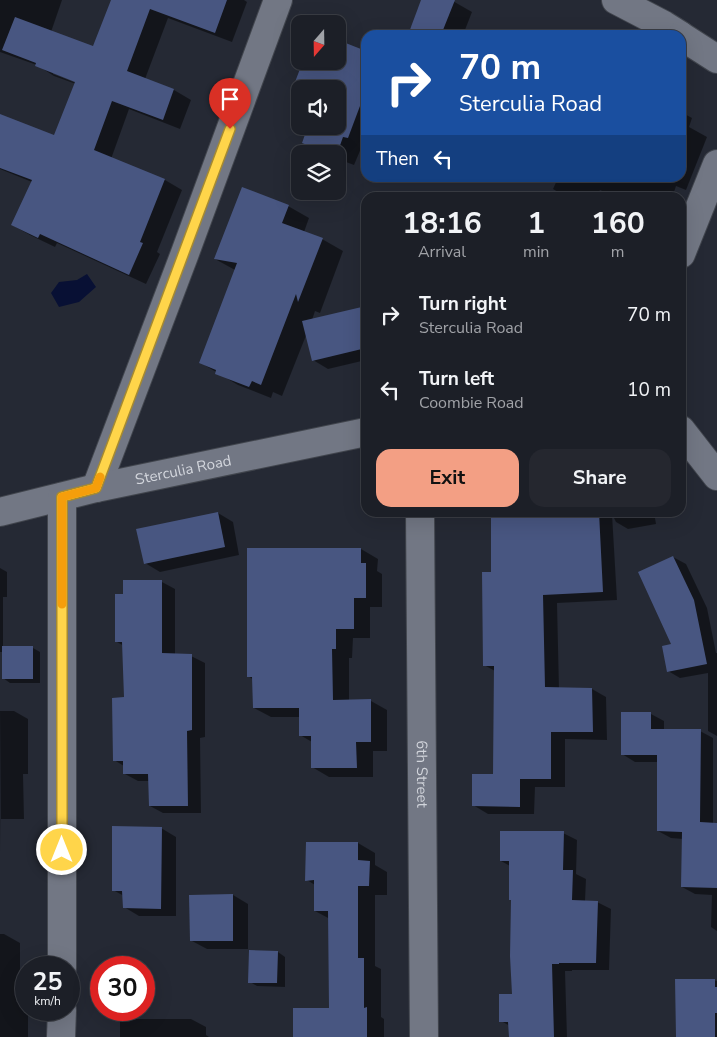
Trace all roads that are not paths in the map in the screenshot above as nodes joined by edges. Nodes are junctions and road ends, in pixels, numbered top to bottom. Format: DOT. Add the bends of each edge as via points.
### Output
graph roads {
  1 [pos="278,0"];
  2 [pos="616,0"];
  3 [pos="672,30"];
  4 [pos="686,38"];
  5 [pos="717,59"];
  6 [pos="717,164"];
  7 [pos="686,242"];
  8 [pos="361,433"];
  9 [pos="686,436"];
  10 [pos="717,476"];
  11 [pos="96,488"];
  12 [pos="62,497"];
  13 [pos="0,512"];
  14 [pos="420,517"];
  15 [pos="62,956"];
  16 [pos="62,1021"];
  17 [pos="62,1037"];
  18 [pos="424,1037"];
  1 -- 11 [label="street"];
  2 -- 3 [label="street"];
  4 -- 5 [label="street"];
  6 -- 7 [label="street"];
  8 -- 11 [label="street, Sterculia Road"];
  9 -- 10 [label="street"];
  11 -- 12 [label="street, Sterculia Road"];
  12 -- 13 [label="street, Sterculia Road"];
  12 -- 15 [label="street"];
  14 -- 18 [label="street, 6th Street"];
  16 -- 17 [label="street"];
}
